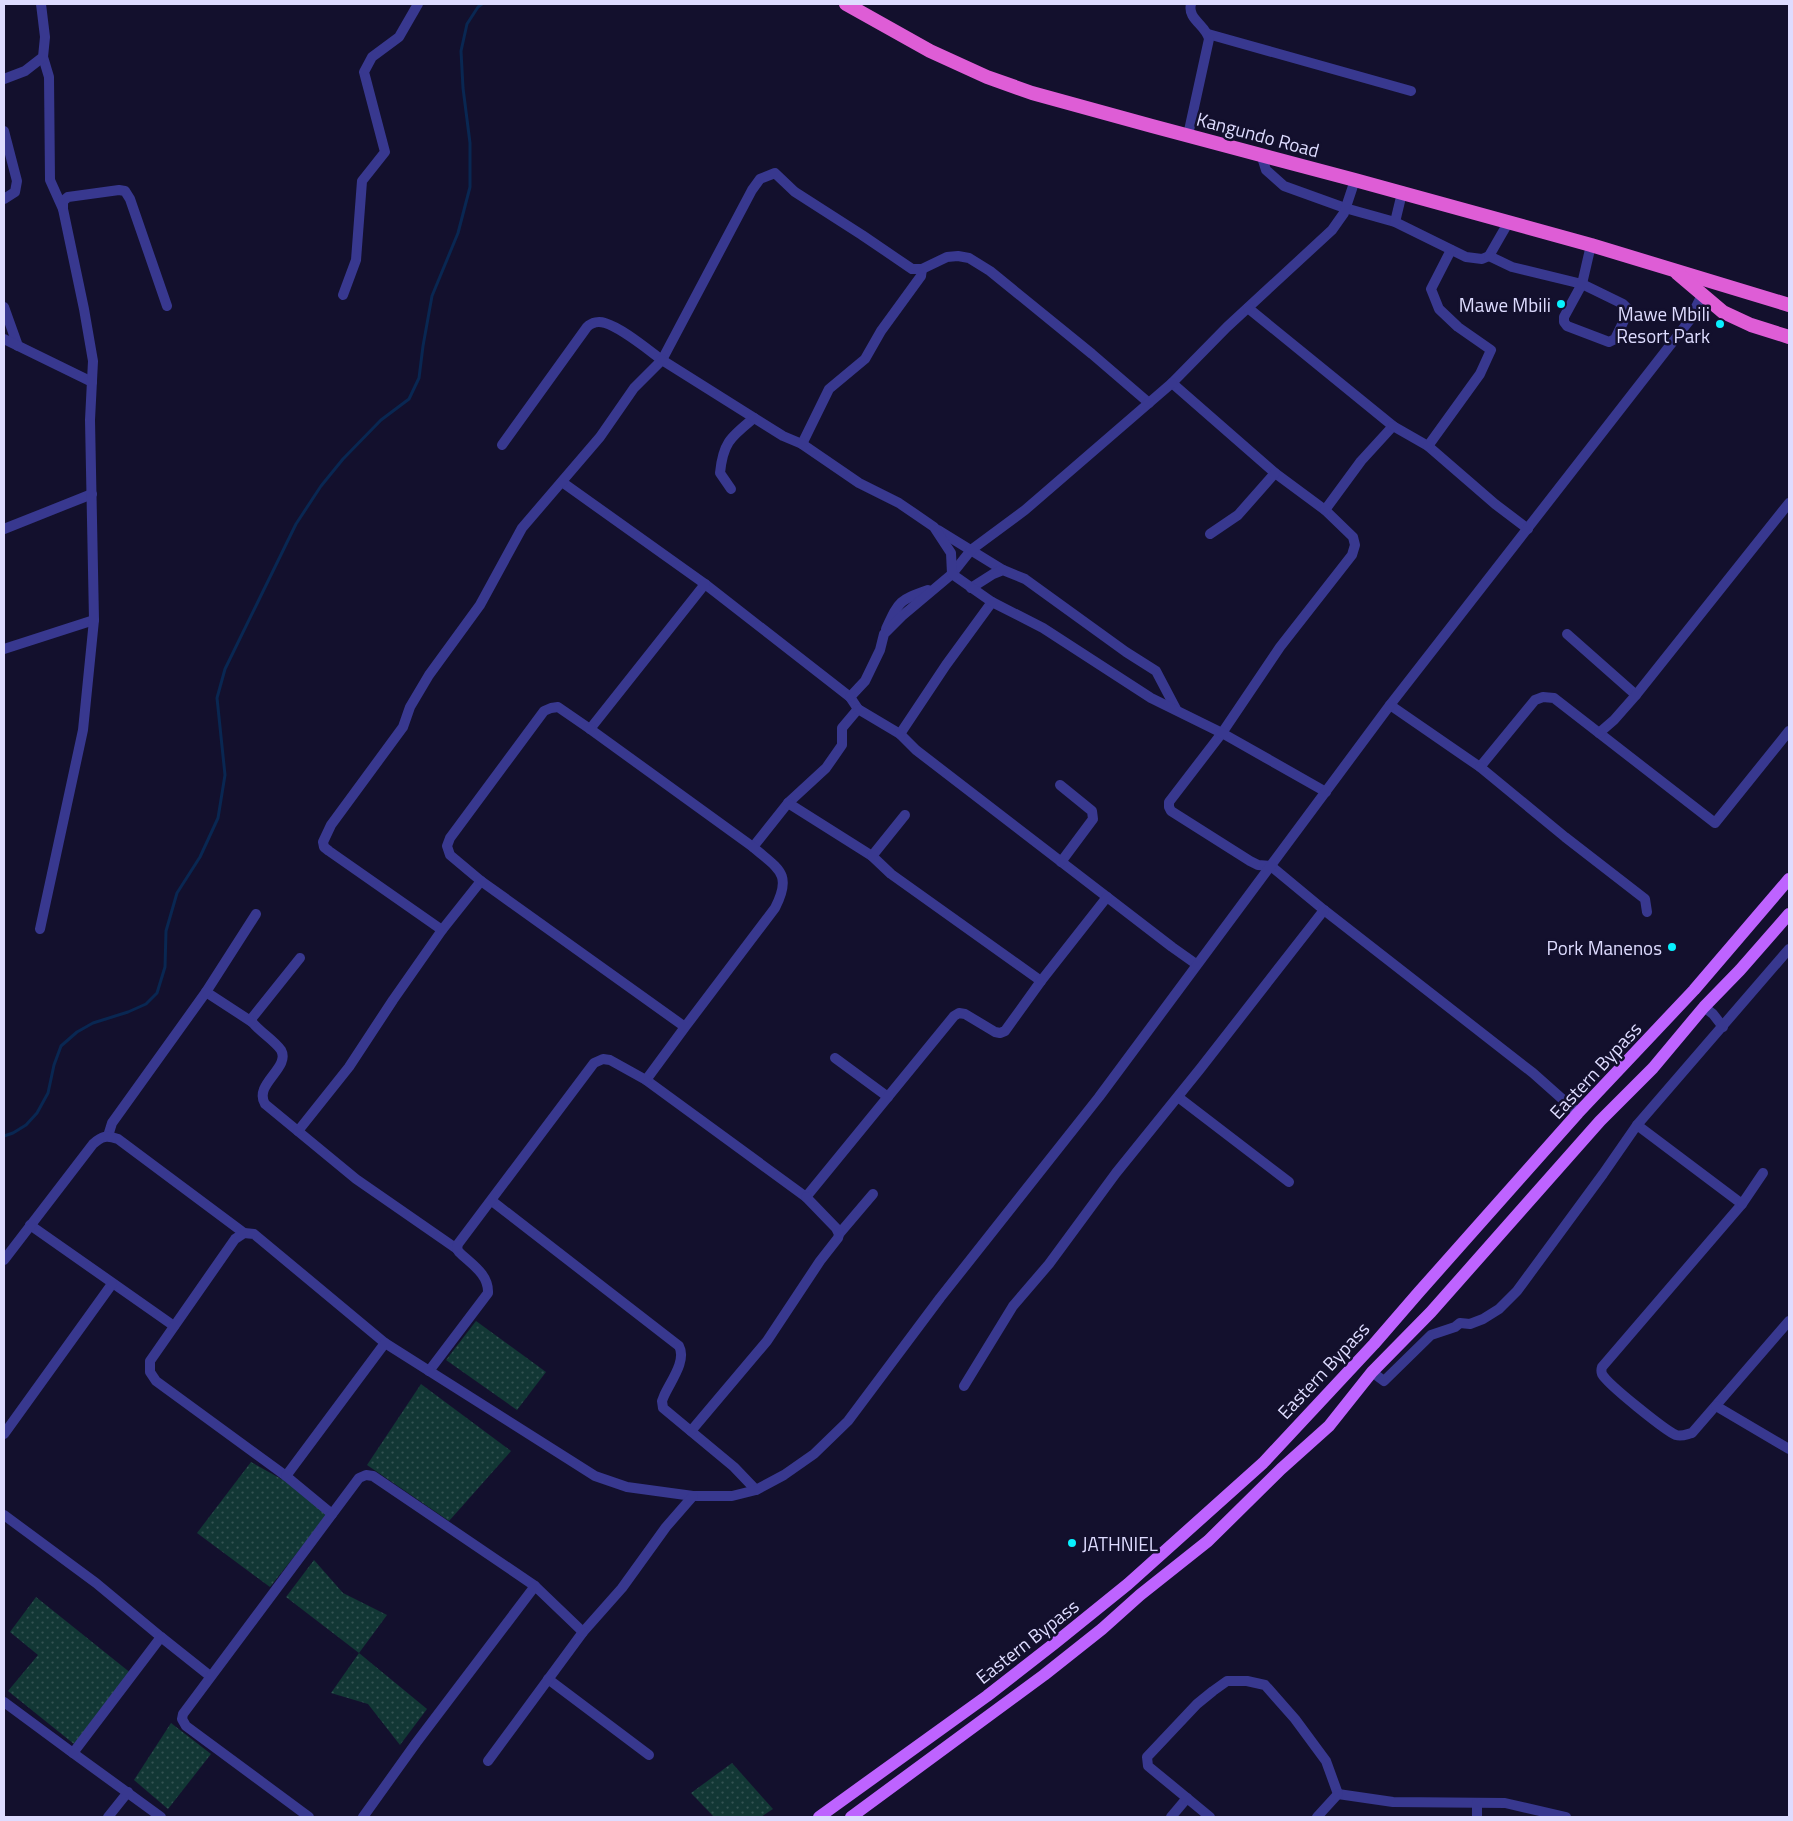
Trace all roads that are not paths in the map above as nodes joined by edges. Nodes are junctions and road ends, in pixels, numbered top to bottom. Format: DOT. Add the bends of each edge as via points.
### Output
graph roads {
  1 [pos="42,4"];
  2 [pos="418,4"];
  3 [pos="846,4"];
  4 [pos="1191,4"];
  5 [pos="1208,34"];
  6 [pos="43,57"];
  7 [pos="4,79"];
  8 [pos="1411,91"];
  9 [pos="4,131"];
  10 [pos="1188,135"];
  11 [pos="1261,154"];
  12 [pos="1355,180"];
  13 [pos="1402,193"];
  14 [pos="4,199"];
  15 [pos="1346,208"];
  16 [pos="63,209"];
  17 [pos="1395,222"];
  18 [pos="1508,223"];
  19 [pos="1591,245"];
  20 [pos="1451,250"];
  21 [pos="1489,256"];
  22 [pos="922,269"];
  23 [pos="1673,269"];
  24 [pos="1582,284"];
  25 [pos="343,295"];
  26 [pos="1702,295"];
  27 [pos="1789,305"];
  28 [pos="166,306"];
  29 [pos="4,308"];
  30 [pos="1248,308"];
  31 [pos="1789,337"];
  32 [pos="4,339"];
  33 [pos="18,346"];
  34 [pos="662,360"];
  35 [pos="92,382"];
  36 [pos="1172,382"];
  37 [pos="1149,403"];
  38 [pos="754,418"];
  39 [pos="1393,426"];
  40 [pos="802,444"];
  41 [pos="502,445"];
  42 [pos="1428,446"];
  43 [pos="1275,473"];
  44 [pos="562,482"];
  45 [pos="731,489"];
  46 [pos="92,494"];
  47 [pos="1789,503"];
  48 [pos="1325,510"];
  49 [pos="934,527"];
  50 [pos="1528,529"];
  51 [pos="4,530"];
  52 [pos="1210,534"];
  53 [pos="971,550"];
  54 [pos="1003,570"];
  55 [pos="952,574"];
  56 [pos="705,584"];
  57 [pos="971,588"];
  58 [pos="992,602"];
  59 [pos="94,620"];
  60 [pos="1567,634"];
  61 [pos="4,649"];
  62 [pos="1636,694"];
  63 [pos="850,697"];
  64 [pos="1390,705"];
  65 [pos="858,709"];
  66 [pos="1176,709"];
  67 [pos="590,729"];
  68 [pos="1789,732"];
  69 [pos="1222,733"];
  70 [pos="1599,733"];
  71 [pos="900,734"];
  72 [pos="1480,767"];
  73 [pos="1060,785"];
  74 [pos="1326,792"];
  75 [pos="788,803"];
  76 [pos="904,816"];
  77 [pos="753,847"];
  78 [pos="872,856"];
  79 [pos="1061,862"];
  80 [pos="1271,866"];
  81 [pos="1789,879"];
  82 [pos="482,882"];
  83 [pos="1107,897"];
  84 [pos="1324,910"];
  85 [pos="1647,912"];
  86 [pos="256,914"];
  87 [pos="1789,914"];
  88 [pos="40,929"];
  89 [pos="442,930"];
  90 [pos="1789,949"];
  91 [pos="300,958"];
  92 [pos="1196,964"];
  93 [pos="1041,981"];
  94 [pos="206,992"];
  95 [pos="1704,1007"];
  96 [pos="252,1022"];
  97 [pos="685,1027"];
  98 [pos="1723,1027"];
  99 [pos="835,1058"];
  100 [pos="646,1080"];
  101 [pos="888,1097"];
  102 [pos="1178,1097"];
  103 [pos="1578,1113"];
  104 [pos="1637,1125"];
  105 [pos="298,1131"];
  106 [pos="108,1136"];
  107 [pos="1557,1139"];
  108 [pos="1573,1152"];
  109 [pos="1763,1172"];
  110 [pos="1289,1182"];
  111 [pos="873,1194"];
  112 [pos="806,1197"];
  113 [pos="492,1201"];
  114 [pos="1742,1204"];
  115 [pos="30,1225"];
  116 [pos="244,1233"];
  117 [pos="838,1234"];
  118 [pos="457,1249"];
  119 [pos="4,1260"];
  120 [pos="112,1284"];
  121 [pos="1789,1322"];
  122 [pos="174,1326"];
  123 [pos="385,1343"];
  124 [pos="429,1370"];
  125 [pos="1372,1372"];
  126 [pos="964,1386"];
  127 [pos="1716,1406"];
  128 [pos="691,1431"];
  129 [pos="4,1434"];
  130 [pos="1789,1449"];
  131 [pos="286,1476"];
  132 [pos="756,1490"];
  133 [pos="693,1496"];
  134 [pos="332,1514"];
  135 [pos="4,1515"];
  136 [pos="535,1586"];
  137 [pos="583,1632"];
  138 [pos="162,1637"];
  139 [pos="210,1676"];
  140 [pos="548,1680"];
  141 [pos="4,1702"];
  142 [pos="73,1753"];
  143 [pos="649,1755"];
  144 [pos="488,1761"];
  145 [pos="128,1792"];
  146 [pos="1338,1794"];
  147 [pos="1187,1798"];
  148 [pos="1477,1803"];
  149 [pos="108,1817"];
  150 [pos="161,1817"];
  151 [pos="309,1817"];
  152 [pos="363,1817"];
  153 [pos="819,1817"];
  154 [pos="851,1817"];
  155 [pos="1171,1817"];
  156 [pos="1210,1817"];
  157 [pos="1317,1817"];
  158 [pos="1477,1817"];
  159 [pos="1566,1817"];
  1 -- 6 [label="street" via="46,37"];
  2 -- 25 [label="street" via="399,37 372,57 364,72 385,152 362,182 356,260"];
  3 -- 10 [label="highway, Kangundo Road" via="930,51 986,77 1032,93"];
  4 -- 5 [label="street" via="1192,16"];
  5 -- 8 [label="street"];
  5 -- 10 [label="street"];
  6 -- 7 [label="street" via="25,71"];
  6 -- 16 [label="street" via="50,76 50,180"];
  9 -- 14 [label="street" via="17,181 15,192"];
  10 -- 11 [label="highway, Kangundo Road"];
  11 -- 12 [label="highway, Kangundo Road"];
  11 -- 15 [label="street" via="1266,170 1284,186"];
  12 -- 13 [label="highway, Kangundo Road"];
  12 -- 15 [label="street"];
  13 -- 17 [label="street"];
  13 -- 18 [label="highway, Kangundo Road"];
  15 -- 17 [label="street"];
  15 -- 30 [label="street" via="1332,230"];
  16 -- 28 [label="street" via="63,201 68,197 125,191"];
  16 -- 35 [label="street" via="93,361"];
  17 -- 20 [label="street"];
  18 -- 19 [label="highway, Kangundo Road"];
  18 -- 21 [label="street"];
  19 -- 23 [label="highway, Kangundo Road"];
  19 -- 24 [label="street"];
  20 -- 21 [label="street" via="1466,257 1482,259"];
  20 -- 42 [label="street" via="1431,288 1439,309 1491,350 1480,374"];
  21 -- 24 [label="street" via="1512,266"];
  22 -- 34 [label="street" via="912,269 795,192 775,173 760,179 752,190"];
  22 -- 37 [label="street" via="947,257 969,258 990,271"];
  22 -- 40 [label="street" via="865,359 829,389"];
  23 -- 26 [label="highway, Kangundo Road"];
  23 -- 27 [label="highway, Kangundo Road"];
  24 -- 24 [label="street" via="1564,322 1567,326 1613,341 1629,310"];
  26 -- 31 [label="highway, Kangundo Road" via="1723,312"];
  26 -- 50 [label="street" via="1689,321"];
  29 -- 33 [label="street"];
  30 -- 36 [label="street"];
  30 -- 39 [label="street"];
  32 -- 33 [label="street"];
  33 -- 35 [label="street"];
  34 -- 38 [label="street"];
  34 -- 41 [label="street" via="605,323 593,322"];
  34 -- 44 [label="street" via="634,388 600,437"];
  35 -- 46 [label="street"];
  36 -- 37 [label="street"];
  36 -- 43 [label="street"];
  37 -- 53 [label="street" via="1025,510"];
  38 -- 40 [label="street"];
  38 -- 45 [label="street" via="728,441 721,455 720,473"];
  39 -- 42 [label="street"];
  39 -- 48 [label="street" via="1361,461"];
  40 -- 49 [label="street"];
  42 -- 50 [label="street"];
  43 -- 48 [label="street"];
  43 -- 52 [label="street" via="1238,515"];
  44 -- 56 [label="street"];
  44 -- 89 [label="street" via="522,528 480,605 429,675 410,707 403,727 331,825 323,842 329,851"];
  46 -- 51 [label="street"];
  46 -- 59 [label="street"];
  47 -- 62 [label="street"];
  48 -- 69 [label="street" via="1353,537 1352,555 1280,647"];
  49 -- 53 [label="street"];
  49 -- 55 [label="street" via="951,552"];
  50 -- 64 [label="street"];
  53 -- 54 [label="street"];
  53 -- 55 [label="street"];
  54 -- 57 [label="street"];
  54 -- 66 [label="street" via="1025,579 1156,671"];
  55 -- 57 [label="street"];
  55 -- 63 [label="street" via="884,634 865,681"];
  56 -- 63 [label="street"];
  56 -- 67 [label="street"];
  57 -- 58 [label="street"];
  58 -- 66 [label="street" via="1043,628 1151,698"];
  58 -- 71 [label="street"];
  59 -- 61 [label="street"];
  59 -- 88 [label="street" via="82,730"];
  60 -- 62 [label="street"];
  62 -- 70 [label="street"];
  63 -- 65 [label="street"];
  64 -- 72 [label="street"];
  64 -- 74 [label="street"];
  65 -- 71 [label="street"];
  65 -- 75 [label="street" via="842,728 842,745 826,768"];
  66 -- 69 [label="street"];
  67 -- 77 [label="street"];
  67 -- 82 [label="street" via="558,707 544,711 450,838 447,846 450,855"];
  68 -- 70 [label="street" via="1715,823"];
  69 -- 74 [label="street"];
  69 -- 80 [label="street" via="1169,802 1169,807 1250,861"];
  70 -- 72 [label="street" via="1554,698 1543,697 1535,700"];
  71 -- 79 [label="street" via="916,750"];
  72 -- 85 [label="street" via="1645,899"];
  73 -- 79 [label="street" via="1092,811 1093,819"];
  74 -- 80 [label="street"];
  75 -- 77 [label="street"];
  75 -- 78 [label="street"];
  76 -- 78 [label="street"];
  77 -- 97 [label="street" via="778,869 784,879 782,895"];
  78 -- 93 [label="street" via="891,874"];
  79 -- 83 [label="street"];
  80 -- 84 [label="street"];
  80 -- 92 [label="street"];
  81 -- 103 [label="main road, Eastern Bypass" via="1694,990"];
  82 -- 89 [label="street"];
  82 -- 97 [label="street"];
  83 -- 92 [label="street"];
  83 -- 93 [label="street"];
  84 -- 102 [label="street"];
  84 -- 103 [label="street" via="1533,1073"];
  86 -- 94 [label="street"];
  87 -- 95 [label="main road, Eastern Bypass"];
  89 -- 105 [label="street" via="349,1068"];
  90 -- 98 [label="street"];
  91 -- 96 [label="street"];
  92 -- 132 [label="street" via="1099,1097 940,1298 848,1421 814,1454"];
  93 -- 101 [label="street" via="1000,1033 965,1014 954,1016"];
  94 -- 96 [label="street"];
  94 -- 106 [label="street" via="112,1123"];
  95 -- 98 [label="street"];
  95 -- 108 [label="main road, Eastern Bypass" via="1653,1068"];
  96 -- 105 [label="street" via="283,1056 261,1098"];
  97 -- 100 [label="street"];
  98 -- 104 [label="street"];
  99 -- 101 [label="street"];
  100 -- 112 [label="street"];
  100 -- 113 [label="street" via="610,1060 594,1063"];
  101 -- 112 [label="street"];
  102 -- 110 [label="street"];
  102 -- 126 [label="street" via="1013,1306"];
  103 -- 107 [label="main road, Eastern Bypass"];
  104 -- 114 [label="street"];
  104 -- 125 [label="street" via="1517,1291 1499,1309 1470,1324 1460,1324 1431,1335 1384,1381"];
  105 -- 118 [label="street" via="356,1179"];
  106 -- 115 [label="street" via="93,1144"];
  106 -- 116 [label="street" via="118,1139"];
  107 -- 108 [label="main road"];
  107 -- 153 [label="main road, Eastern Bypass" via="1374,1344 1256,1469 1128,1584 1062,1637 987,1696"];
  108 -- 125 [label="main road, Eastern Bypass" via="1431,1312"];
  109 -- 114 [label="street"];
  111 -- 117 [label="street"];
  112 -- 117 [label="street"];
  113 -- 118 [label="street"];
  113 -- 128 [label="street" via="679,1346 682,1358 662,1401 663,1408"];
  114 -- 127 [label="street" via="1608,1359 1601,1372 1618,1391 1677,1435 1692,1433"];
  115 -- 119 [label="street"];
  115 -- 120 [label="street"];
  116 -- 122 [label="street" via="235,1239"];
  116 -- 123 [label="street" via="254,1234"];
  117 -- 128 [label="street" via="767,1341"];
  118 -- 124 [label="street" via="489,1283 488,1293"];
  120 -- 122 [label="street"];
  120 -- 129 [label="street"];
  121 -- 127 [label="street"];
  122 -- 131 [label="street" via="150,1361 150,1372 156,1381"];
  123 -- 124 [label="street"];
  123 -- 131 [label="street"];
  124 -- 133 [label="street" via="595,1476 627,1486"];
  125 -- 154 [label="main road, Eastern Bypass" via="1328,1426 1208,1541 1102,1630"];
  127 -- 130 [label="street"];
  128 -- 132 [label="street"];
  131 -- 134 [label="street"];
  132 -- 133 [label="street" via="732,1496"];
  133 -- 137 [label="street" via="622,1588"];
  134 -- 136 [label="street" via="360,1478 373,1476"];
  134 -- 139 [label="street"];
  135 -- 138 [label="street"];
  136 -- 137 [label="street"];
  136 -- 152 [label="street"];
  137 -- 140 [label="street"];
  138 -- 139 [label="street"];
  138 -- 142 [label="street"];
  139 -- 151 [label="street" via="183,1714 186,1726"];
  140 -- 143 [label="street"];
  140 -- 144 [label="street"];
  141 -- 142 [label="street"];
  142 -- 145 [label="street"];
  145 -- 149 [label="street"];
  145 -- 150 [label="street"];
  146 -- 147 [label="street" via="1326,1761 1265,1685 1227,1681 1196,1704 1147,1758 1148,1766"];
  146 -- 148 [label="street" via="1393,1802"];
  146 -- 157 [label="street"];
  147 -- 155 [label="street"];
  147 -- 156 [label="street"];
  148 -- 158 [label="street"];
  148 -- 159 [label="street" via="1505,1803"];
}
